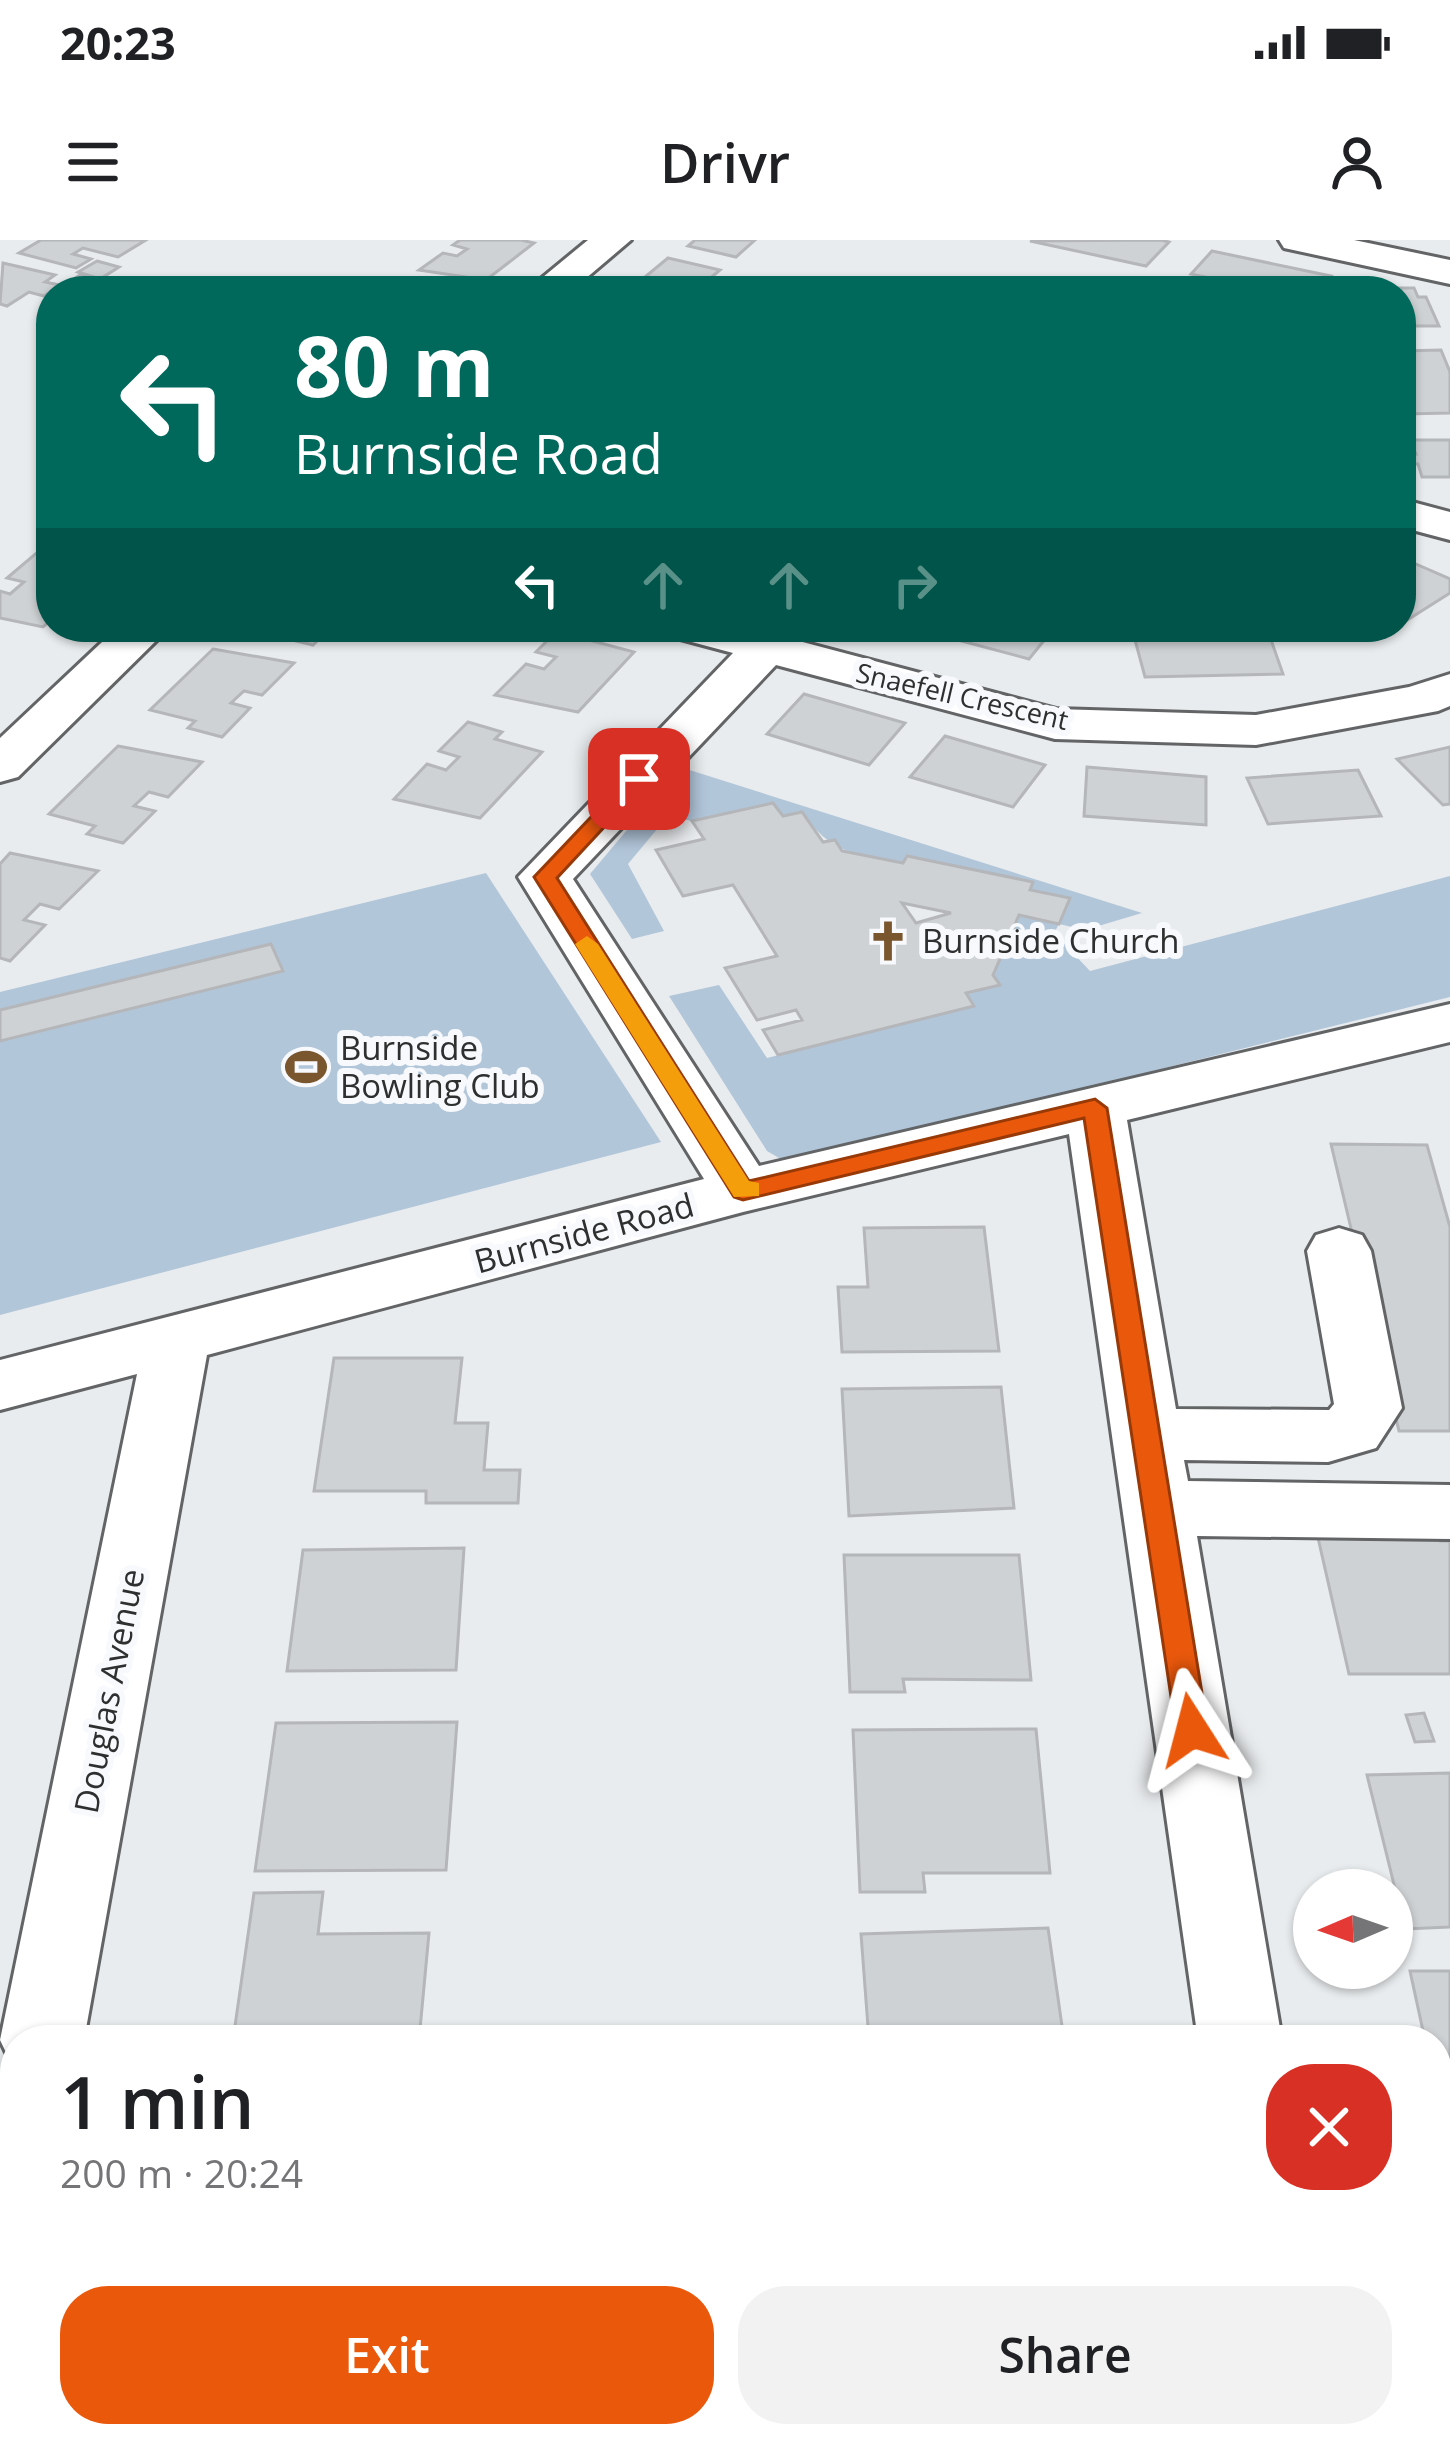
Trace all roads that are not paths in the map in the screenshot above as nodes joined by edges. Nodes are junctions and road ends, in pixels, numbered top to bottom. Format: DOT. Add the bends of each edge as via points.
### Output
graph roads {
  1 [pos="612,240"];
  2 [pos="1298,240"];
  3 [pos="1450,272"];
  4 [pos="565,276"];
  5 [pos="1416,517"];
  6 [pos="1450,526"];
  7 [pos="130,642"];
  8 [pos="740,642"];
  9 [pos="764,649"];
  10 [pos="1450,689"];
  11 [pos="0,766"];
  12 [pos="1450,1024"];
  13 [pos="1095,1108"];
  14 [pos="743,1191"];
  15 [pos="1339,1251"];
  16 [pos="176,1342"];
  17 [pos="0,1385"];
  18 [pos="1146,1435"];
  19 [pos="1157,1508"];
  20 [pos="1450,1512"];
  21 [pos="45,2025"];
  22 [pos="1238,2025"];
  1 -- 4 [label="street"];
  2 -- 3 [label="street"];
  5 -- 6 [label="street"];
  7 -- 11 [label="street"];
  8 -- 9 [label="street, Snaefell Crescent"];
  9 -- 10 [label="street, Snaefell Crescent" via="1055,724 1256,730"];
  9 -- 14 [label="street" via="545,877"];
  12 -- 13 [label="street, Burnside Road"];
  13 -- 14 [label="street, Burnside Road"];
  13 -- 18 [label="street"];
  14 -- 16 [label="street, Burnside Road"];
  15 -- 18 [label="street" via="1367,1408 1352,1430"];
  16 -- 17 [label="street, Burnside Road"];
  16 -- 21 [label="street, Douglas Avenue"];
  18 -- 19 [label="street"];
  19 -- 20 [label="street"];
  19 -- 22 [label="street"];
}
